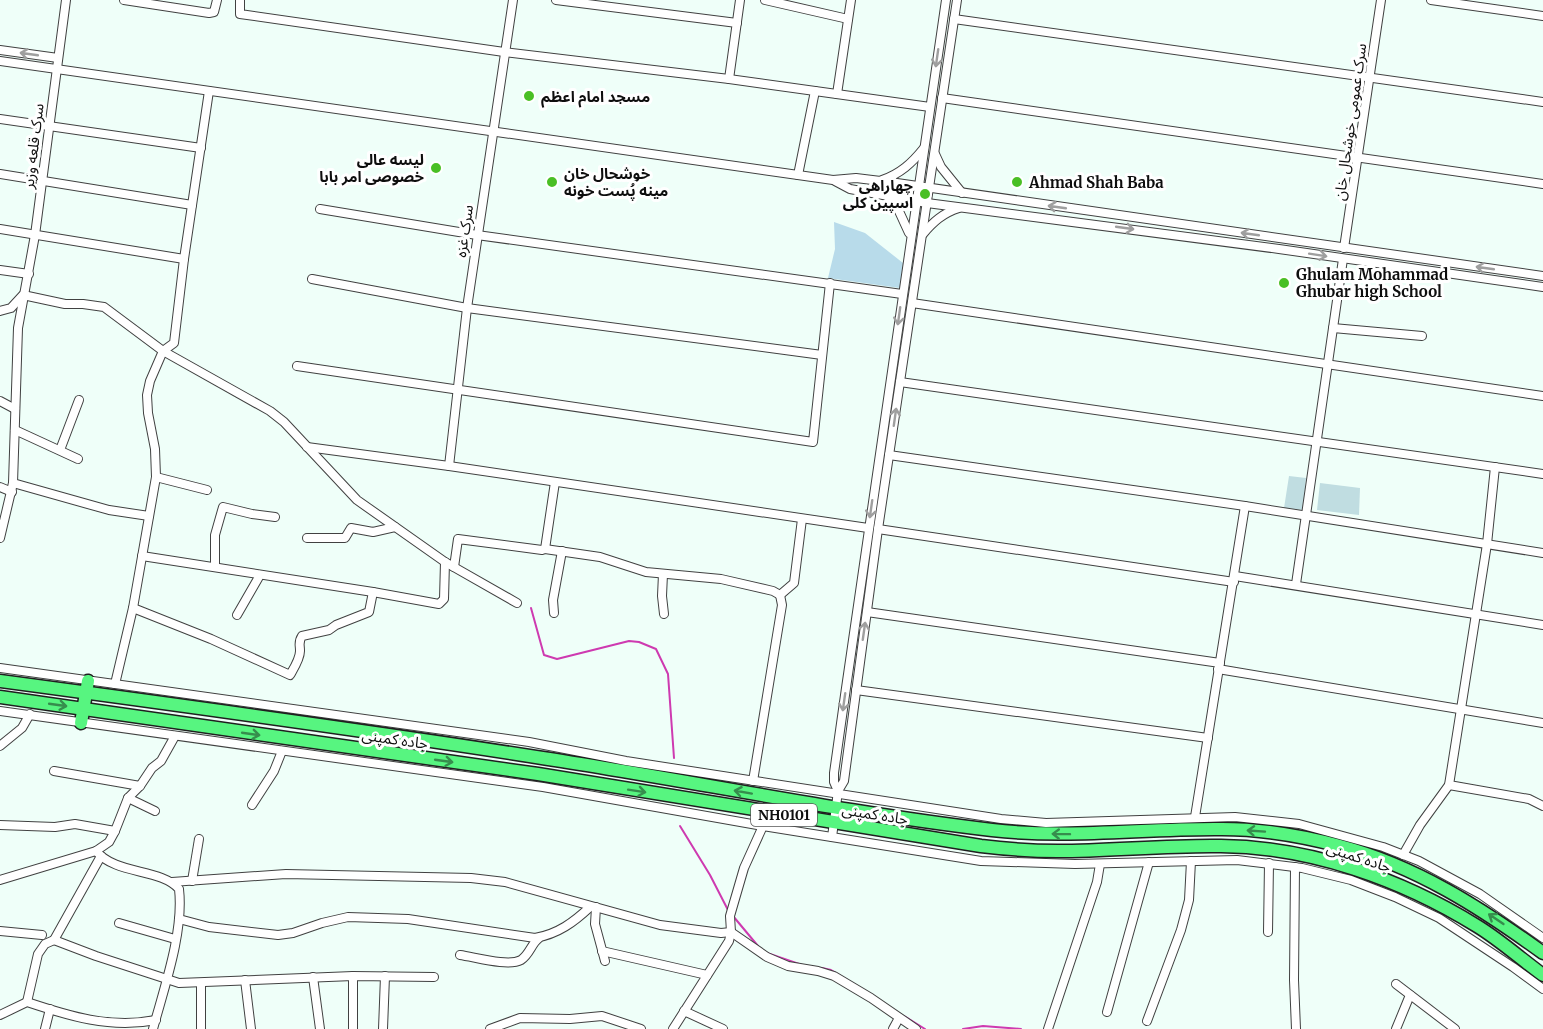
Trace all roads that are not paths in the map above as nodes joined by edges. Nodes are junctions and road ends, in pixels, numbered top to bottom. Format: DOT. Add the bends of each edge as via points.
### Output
graph roads {
  1 [pos="66,0"];
  2 [pos="124,0"];
  3 [pos="217,0"];
  4 [pos="240,0"];
  5 [pos="513,0"];
  6 [pos="556,0"];
  7 [pos="740,0"];
  8 [pos="765,0"];
  9 [pos="851,0"];
  10 [pos="946,0"];
  11 [pos="957,0"];
  12 [pos="1381,0"];
  13 [pos="1431,0"];
  14 [pos="1543,16"];
  15 [pos="848,19"];
  16 [pos="954,19"];
  17 [pos="737,23"];
  18 [pos="0,50"];
  19 [pos="504,52"];
  20 [pos="58,58"];
  21 [pos="0,61"];
  22 [pos="56,69"];
  23 [pos="1370,77"];
  24 [pos="729,79"];
  25 [pos="815,91"];
  26 [pos="209,92"];
  27 [pos="837,94"];
  28 [pos="942,98"];
  29 [pos="1543,102"];
  30 [pos="930,107"];
  31 [pos="0,120"];
  32 [pos="48,126"];
  33 [pos="492,132"];
  34 [pos="924,147"];
  35 [pos="201,148"];
  36 [pos="935,154"];
  37 [pos="1359,156"];
  38 [pos="0,174"];
  39 [pos="798,175"];
  40 [pos="42,180"];
  41 [pos="833,180"];
  42 [pos="880,181"];
  43 [pos="1543,184"];
  44 [pos="918,186"];
  45 [pos="929,188"];
  46 [pos="963,194"];
  47 [pos="886,195"];
  48 [pos="916,201"];
  49 [pos="927,202"];
  50 [pos="192,205"];
  51 [pos="963,207"];
  52 [pos="320,209"];
  53 [pos="0,229"];
  54 [pos="35,235"];
  55 [pos="477,235"];
  56 [pos="922,235"];
  57 [pos="911,237"];
  58 [pos="1281,239"];
  59 [pos="1344,248"];
  60 [pos="1279,249"];
  61 [pos="1421,258"];
  62 [pos="184,259"];
  63 [pos="1343,260"];
  64 [pos="1420,269"];
  65 [pos="0,270"];
  66 [pos="29,274"];
  67 [pos="1543,276"];
  68 [pos="312,279"];
  69 [pos="830,283"];
  70 [pos="1543,287"];
  71 [pos="902,294"];
  72 [pos="24,295"];
  73 [pos="912,303"];
  74 [pos="467,308"];
  75 [pos="0,311"];
  76 [pos="1333,328"];
  77 [pos="1422,336"];
  78 [pos="163,351"];
  79 [pos="822,355"];
  80 [pos="297,366"];
  81 [pos="1328,366"];
  82 [pos="900,382"];
  83 [pos="458,390"];
  84 [pos="1543,396"];
  85 [pos="79,400"];
  86 [pos="0,401"];
  87 [pos="15,409"];
  88 [pos="15,430"];
  89 [pos="1316,441"];
  90 [pos="307,447"];
  91 [pos="60,450"];
  92 [pos="890,455"];
  93 [pos="78,459"];
  94 [pos="449,466"];
  95 [pos="1495,468"];
  96 [pos="876,472"];
  97 [pos="886,474"];
  98 [pos="1543,474"];
  99 [pos="156,477"];
  100 [pos="555,482"];
  101 [pos="0,488"];
  102 [pos="207,490"];
  103 [pos="12,492"];
  104 [pos="0,501"];
  105 [pos="1245,506"];
  106 [pos="1306,515"];
  107 [pos="149,516"];
  108 [pos="275,517"];
  109 [pos="802,519"];
  110 [pos="395,527"];
  111 [pos="868,528"];
  112 [pos="878,529"];
  113 [pos="0,538"];
  114 [pos="307,538"];
  115 [pos="1487,544"];
  116 [pos="545,549"];
  117 [pos="562,551"];
  118 [pos="1543,553"];
  119 [pos="142,556"];
  120 [pos="444,562"];
  121 [pos="215,567"];
  122 [pos="454,567"];
  123 [pos="663,574"];
  124 [pos="260,575"];
  125 [pos="1234,579"];
  126 [pos="1296,584"];
  127 [pos="860,589"];
  128 [pos="870,590"];
  129 [pos="373,592"];
  130 [pos="780,596"];
  131 [pos="517,603"];
  132 [pos="133,608"];
  133 [pos="867,612"];
  134 [pos="554,613"];
  135 [pos="664,614"];
  136 [pos="1476,614"];
  137 [pos="237,615"];
  138 [pos="1543,625"];
  139 [pos="1219,666"];
  140 [pos="0,668"];
  141 [pos="0,681"];
  142 [pos="115,684"];
  143 [pos="87,687"];
  144 [pos="856,690"];
  145 [pos="0,697"];
  146 [pos="83,708"];
  147 [pos="1462,708"];
  148 [pos="0,711"];
  149 [pos="30,714"];
  150 [pos="81,723"];
  151 [pos="1543,723"];
  152 [pos="175,736"];
  153 [pos="1208,738"];
  154 [pos="0,746"];
  155 [pos="282,751"];
  156 [pos="54,771"];
  157 [pos="753,781"];
  158 [pos="1449,785"];
  159 [pos="140,786"];
  160 [pos="128,798"];
  161 [pos="837,798"];
  162 [pos="252,805"];
  163 [pos="1543,806"];
  164 [pos="155,811"];
  165 [pos="1195,817"];
  166 [pos="834,823"];
  167 [pos="0,825"];
  168 [pos="763,826"];
  169 [pos="1298,830"];
  170 [pos="115,831"];
  171 [pos="832,837"];
  172 [pos="199,839"];
  173 [pos="1381,853"];
  174 [pos="99,854"];
  175 [pos="1403,855"];
  176 [pos="1191,861"];
  177 [pos="1149,862"];
  178 [pos="1269,863"];
  179 [pos="1100,864"];
  180 [pos="1294,867"];
  181 [pos="0,880"];
  182 [pos="192,881"];
  183 [pos="172,882"];
  184 [pos="593,907"];
  185 [pos="179,920"];
  186 [pos="119,923"];
  187 [pos="0,931"];
  188 [pos="731,932"];
  189 [pos="1268,932"];
  190 [pos="42,935"];
  191 [pos="541,937"];
  192 [pos="1543,938"];
  193 [pos="175,939"];
  194 [pos="54,940"];
  195 [pos="602,951"];
  196 [pos="1543,953"];
  197 [pos="460,955"];
  198 [pos="605,961"];
  199 [pos="707,975"];
  200 [pos="1543,975"];
  201 [pos="353,976"];
  202 [pos="385,976"];
  203 [pos="313,977"];
  204 [pos="434,977"];
  205 [pos="167,979"];
  206 [pos="245,980"];
  207 [pos="201,983"];
  208 [pos="1396,984"];
  209 [pos="1543,989"];
  210 [pos="1410,996"];
  211 [pos="27,1002"];
  212 [pos="50,1009"];
  213 [pos="684,1011"];
  214 [pos="1107,1012"];
  215 [pos="0,1015"];
  216 [pos="899,1018"];
  217 [pos="156,1020"];
  218 [pos="1147,1021"];
  219 [pos="124,1027"];
  220 [pos="1048,1028"];
  221 [pos="45,1029"];
  222 [pos="153,1029"];
  223 [pos="201,1029"];
  224 [pos="251,1029"];
  225 [pos="320,1029"];
  226 [pos="353,1029"];
  227 [pos="382,1029"];
  228 [pos="490,1029"];
  229 [pos="641,1029"];
  230 [pos="673,1029"];
  231 [pos="723,1029"];
  232 [pos="893,1029"];
  233 [pos="916,1029"];
  234 [pos="1296,1029"];
  235 [pos="1396,1029"];
  236 [pos="1455,1029"];
  1 -- 20 [label="street, سرک قلعه وزیر"];
  2 -- 3 [label="street" via="209,13 214,12"];
  4 -- 19 [label="street" via="240,14"];
  5 -- 19 [label="street, سرک غزه"];
  6 -- 17 [label="street"];
  7 -- 17 [label="street"];
  8 -- 15 [label="street"];
  9 -- 15 [label="street"];
  10 -- 30 [label="street, one-way"];
  11 -- 16 [label="street"];
  12 -- 23 [label="street, سرک عمومی خوشحال خان"];
  13 -- 14 [label="street"];
  15 -- 27 [label="street"];
  16 -- 23 [label="street"];
  16 -- 28 [label="street"];
  17 -- 24 [label="street"];
  20 -- 18 [label="street, one-way"];
  19 -- 24 [label="street"];
  19 -- 33 [label="street, سرک غزه"];
  20 -- 22 [label="street, سرک قلعه وزیر"];
  21 -- 22 [label="street"];
  22 -- 26 [label="street"];
  22 -- 32 [label="street, سرک قلعه وزیر"];
  23 -- 29 [label="street"];
  23 -- 37 [label="street, سرک عمومی خوشحال خان"];
  24 -- 25 [label="street"];
  25 -- 27 [label="street"];
  25 -- 39 [label="street"];
  26 -- 33 [label="street"];
  26 -- 35 [label="street"];
  27 -- 30 [label="street"];
  28 -- 36 [label="street"];
  28 -- 37 [label="street"];
  30 -- 34 [label="street"];
  31 -- 32 [label="street"];
  32 -- 35 [label="street"];
  32 -- 40 [label="street, سرک قلعه وزیر"];
  33 -- 39 [label="street"];
  33 -- 55 [label="street, سرک غزه"];
  34 -- 42 [label="street" via="905,168"];
  34 -- 44 [label="street"];
  35 -- 50 [label="street"];
  36 -- 45 [label="street"];
  36 -- 46 [label="street"];
  37 -- 43 [label="street"];
  37 -- 59 [label="street, سرک عمومی خوشحال خان"];
  38 -- 40 [label="street"];
  39 -- 41 [label="street"];
  40 -- 50 [label="street"];
  40 -- 54 [label="street, سرک قلعه وزیر"];
  41 -- 42 [label="street"];
  41 -- 47 [label="street" via="850,189"];
  42 -- 44 [label="street"];
  44 -- 45 [label="street"];
  44 -- 48 [label="street"];
  45 -- 46 [label="street"];
  45 -- 49 [label="street"];
  58 -- 46 [label="street, one-way"];
  47 -- 48 [label="street"];
  47 -- 57 [label="street" via="907,224"];
  48 -- 49 [label="street"];
  48 -- 57 [label="street"];
  49 -- 51 [label="street"];
  49 -- 56 [label="street"];
  50 -- 62 [label="street"];
  51 -- 56 [label="street" via="934,221"];
  51 -- 60 [label="street, one-way"];
  52 -- 55 [label="street"];
  53 -- 54 [label="street"];
  54 -- 62 [label="street"];
  54 -- 66 [label="street, سرک قلعه وزیر"];
  55 -- 69 [label="street"];
  55 -- 74 [label="street, سرک غزه"];
  56 -- 73 [label="street"];
  57 -- 71 [label="street"];
  58 -- 59 [label="street"];
  58 -- 60 [label="street"];
  59 -- 61 [label="street"];
  60 -- 63 [label="street, one-way"];
  61 -- 64 [label="street"];
  67 -- 61 [label="street, one-way"];
  62 -- 78 [label="street" via="174,343"];
  63 -- 64 [label="street"];
  63 -- 76 [label="street"];
  64 -- 70 [label="street"];
  65 -- 66 [label="street"];
  66 -- 72 [label="street, سرک قلعه وزیر"];
  68 -- 74 [label="street"];
  69 -- 71 [label="street"];
  69 -- 79 [label="street"];
  71 -- 96 [label="street, one-way"];
  72 -- 75 [label="street" via="11,308"];
  72 -- 78 [label="street" via="104,307"];
  72 -- 87 [label="street, سرک قلعه وزیر" via="18,328"];
  73 -- 81 [label="street"];
  73 -- 82 [label="street"];
  74 -- 79 [label="street"];
  74 -- 83 [label="street, سرک غزه"];
  76 -- 77 [label="street"];
  76 -- 81 [label="street"];
  78 -- 90 [label="street" via="270,411"];
  78 -- 99 [label="street" via="147,395"];
  79 -- 83 [label="street" via="813,442"];
  80 -- 83 [label="street"];
  81 -- 84 [label="street"];
  81 -- 89 [label="street"];
  82 -- 89 [label="street"];
  92 -- 82 [label="street, one-way"];
  83 -- 94 [label="street, سرک غزه"];
  85 -- 91 [label="street"];
  86 -- 87 [label="street"];
  87 -- 88 [label="street, سرک قلعه وزیر"];
  88 -- 91 [label="street"];
  88 -- 103 [label="street, سرک قلعه وزیر"];
  89 -- 95 [label="street"];
  89 -- 106 [label="street"];
  90 -- 94 [label="street"];
  90 -- 110 [label="street" via="357,500"];
  91 -- 93 [label="street"];
  92 -- 97 [label="street"];
  92 -- 105 [label="street"];
  94 -- 100 [label="street"];
  95 -- 98 [label="street"];
  95 -- 115 [label="street"];
  96 -- 97 [label="street"];
  96 -- 111 [label="street, one-way"];
  97 -- 112 [label="street"];
  99 -- 102 [label="street"];
  99 -- 107 [label="street"];
  100 -- 109 [label="street"];
  100 -- 116 [label="street"];
  101 -- 103 [label="street"];
  103 -- 104 [label="street"];
  103 -- 107 [label="street"];
  103 -- 113 [label="street, سرک قلعه وزیر"];
  105 -- 106 [label="street"];
  105 -- 125 [label="street"];
  106 -- 115 [label="street"];
  106 -- 126 [label="street"];
  107 -- 119 [label="street"];
  108 -- 121 [label="street" via="223,507 215,535"];
  109 -- 111 [label="street"];
  109 -- 130 [label="street" via="795,579"];
  110 -- 114 [label="street" via="373,532 351,528 345,538"];
  110 -- 120 [label="street"];
  111 -- 127 [label="street"];
  112 -- 125 [label="street"];
  112 -- 128 [label="street"];
  115 -- 118 [label="street"];
  115 -- 136 [label="street"];
  116 -- 117 [label="street"];
  116 -- 122 [label="street" via="458,539"];
  117 -- 123 [label="street"];
  117 -- 134 [label="street"];
  119 -- 121 [label="street"];
  119 -- 132 [label="street"];
  120 -- 122 [label="street"];
  120 -- 129 [label="street" via="444,598 439,604"];
  121 -- 124 [label="street"];
  122 -- 131 [label="street"];
  123 -- 130 [label="street" via="721,579"];
  123 -- 135 [label="street"];
  124 -- 129 [label="street"];
  124 -- 137 [label="street"];
  125 -- 126 [label="street"];
  125 -- 139 [label="street"];
  126 -- 136 [label="street"];
  127 -- 128 [label="street"];
  127 -- 161 [label="street, one-way" via="834,773"];
  128 -- 133 [label="street"];
  129 -- 132 [label="street" via="369,612 328,630 302,636 290,675"];
  130 -- 157 [label="street" via="782,604"];
  132 -- 142 [label="street"];
  133 -- 139 [label="street"];
  144 -- 133 [label="street, one-way"];
  136 -- 138 [label="street"];
  136 -- 147 [label="street"];
  139 -- 147 [label="street"];
  139 -- 153 [label="street"];
  140 -- 143 [label="street"];
  141 -- 143 [label="highway, جاده کمپنی / NH0101"];
  142 -- 143 [label="street"];
  142 -- 157 [label="street" via="529,742"];
  143 -- 146 [label="highway"];
  161 -- 143 [label="highway, جاده کمپنی / NH0101, one-way" via="538,757"];
  144 -- 153 [label="street"];
  144 -- 161 [label="street" via="844,785"];
  145 -- 146 [label="highway, جاده کمپنی / NH0101, one-way"];
  146 -- 150 [label="highway"];
  146 -- 166 [label="highway, جاده کمپنی / NH0101, one-way" via="538,774"];
  147 -- 151 [label="street"];
  147 -- 158 [label="street"];
  148 -- 149 [label="street"];
  149 -- 150 [label="street"];
  149 -- 154 [label="street" via="22,728"];
  150 -- 152 [label="street"];
  152 -- 155 [label="street"];
  152 -- 159 [label="street"];
  153 -- 165 [label="street"];
  155 -- 162 [label="street"];
  155 -- 168 [label="street" via="543,787"];
  156 -- 159 [label="street"];
  157 -- 161 [label="street"];
  158 -- 163 [label="street" via="1529,799"];
  158 -- 175 [label="street"];
  159 -- 160 [label="street"];
  160 -- 164 [label="street"];
  160 -- 170 [label="street"];
  161 -- 165 [label="street" via="1046,823"];
  161 -- 166 [label="street"];
  169 -- 161 [label="highway, جاده کمپنی / NH0101, one-way" via="1036,834 992,830"];
  165 -- 169 [label="street" via="1235,817"];
  166 -- 171 [label="street"];
  166 -- 200 [label="highway, جاده کمپنی / NH0101" via="1026,850 1221,846 1300,855 1368,874 1435,903 1478,927"];
  167 -- 170 [label="street" via="75,824"];
  168 -- 171 [label="street"];
  168 -- 188 [label="street" via="744,868 731,914"];
  169 -- 173 [label="highway, جاده کمپنی / NH0101" via="1344,847"];
  170 -- 174 [label="street"];
  171 -- 179 [label="street" via="981,861"];
  172 -- 182 [label="street"];
  173 -- 175 [label="street"];
  196 -- 173 [label="highway, جاده کمپنی / NH0101, one-way" via="1497,919"];
  174 -- 181 [label="street"];
  174 -- 183 [label="street" via="113,863"];
  174 -- 194 [label="street"];
  175 -- 192 [label="street" via="1480,894"];
  176 -- 177 [label="street"];
  176 -- 178 [label="street"];
  176 -- 218 [label="street" via="1189,900 1181,930"];
  177 -- 179 [label="street"];
  177 -- 214 [label="street"];
  178 -- 180 [label="street"];
  178 -- 189 [label="street"];
  179 -- 220 [label="street"];
  180 -- 209 [label="street" via="1351,880 1439,918"];
  180 -- 234 [label="street"];
  182 -- 183 [label="street"];
  182 -- 184 [label="street" via="286,874 471,878 505,882"];
  183 -- 185 [label="street" via="179,890"];
  184 -- 188 [label="street" via="660,924"];
  184 -- 191 [label="street" via="573,923"];
  184 -- 195 [label="street"];
  185 -- 191 [label="street" via="278,935 348,917 408,919"];
  185 -- 193 [label="street"];
  186 -- 193 [label="street"];
  187 -- 190 [label="street"];
  188 -- 199 [label="street"];
  188 -- 216 [label="street" via="767,957 788,966 834,976"];
  191 -- 197 [label="street" via="521,960 509,963"];
  193 -- 205 [label="street"];
  194 -- 205 [label="street"];
  194 -- 211 [label="street" via="38,954"];
  195 -- 198 [label="street"];
  195 -- 199 [label="street"];
  199 -- 213 [label="street"];
  201 -- 202 [label="street"];
  201 -- 203 [label="street"];
  201 -- 226 [label="street"];
  202 -- 204 [label="street"];
  202 -- 227 [label="street"];
  203 -- 206 [label="street"];
  203 -- 225 [label="street"];
  205 -- 207 [label="street"];
  205 -- 217 [label="street"];
  206 -- 207 [label="street"];
  206 -- 224 [label="street"];
  207 -- 223 [label="street"];
  208 -- 210 [label="street"];
  210 -- 235 [label="street"];
  210 -- 236 [label="street"];
  211 -- 212 [label="street"];
  211 -- 215 [label="street"];
  212 -- 219 [label="street"];
  212 -- 221 [label="street"];
  213 -- 230 [label="street"];
  213 -- 231 [label="street"];
  216 -- 232 [label="street"];
  216 -- 233 [label="street"];
  217 -- 219 [label="street"];
  217 -- 222 [label="street"];
  228 -- 229 [label="street" via="520,1018 602,1016"];
}
